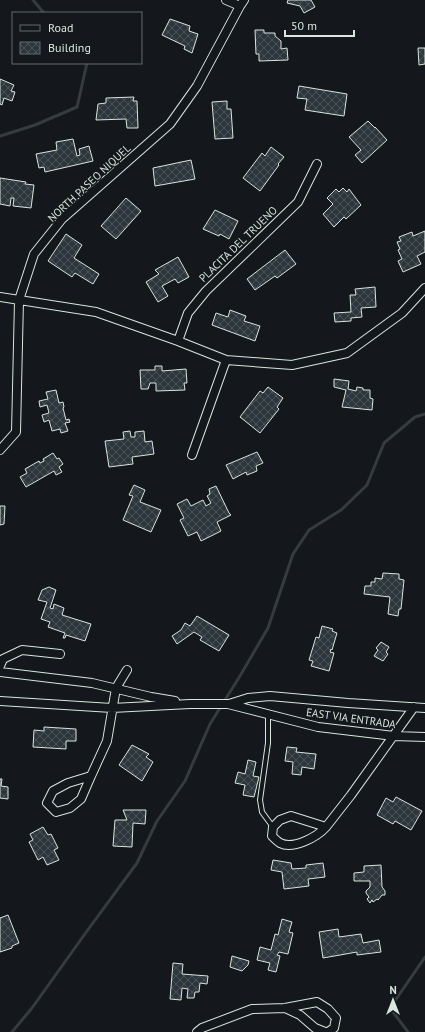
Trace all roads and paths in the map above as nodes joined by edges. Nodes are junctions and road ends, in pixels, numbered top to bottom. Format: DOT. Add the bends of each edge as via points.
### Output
graph roads {
  1 [pos="226,0"];
  2 [pos="242,3"];
  3 [pos="317,164"];
  4 [pos="425,288"];
  5 [pos="0,297"];
  6 [pos="19,300"];
  7 [pos="178,341"];
  8 [pos="226,360"];
  9 [pos="0,450"];
  10 [pos="192,455"];
  11 [pos="60,654"];
  12 [pos="0,666"];
  13 [pos="127,670"];
  14 [pos="0,672"];
  15 [pos="116,688"];
  16 [pos="0,701"];
  17 [pos="190,704"];
  18 [pos="228,704"];
  19 [pos="414,707"];
  20 [pos="112,708"];
  21 [pos="425,708"];
  22 [pos="268,714"];
  23 [pos="394,736"];
  24 [pos="425,737"];
  25 [pos="91,776"];
  26 [pos="273,827"];
  27 [pos="326,827"];
  28 [pos="285,1008"];
  29 [pos="198,1032"];
  30 [pos="325,1032"];
  31 [pos="328,1032"];
  1 -- 2 [label="street"];
  2 -- 6 [label="street, NORTH PASEO NIQUEL" via="197,86 170,124 62,219 34,254"];
  3 -- 7 [label="street, PLACITA DEL TRUENO" via="298,202 206,291 188,313"];
  4 -- 8 [label="street" via="402,313 347,353 292,365"];
  5 -- 6 [label="street"];
  6 -- 7 [label="street" via="96,312"];
  6 -- 9 [label="street, NORTH PASEO NIQUEL" via="16,432"];
  7 -- 8 [label="street"];
  8 -- 10 [label="street"];
  11 -- 12 [label="street" via="22,650 3,659"];
  13 -- 15 [label="street"];
  14 -- 15 [label="street, EAST VIA ENTRADA"];
  15 -- 17 [label="street, EAST VIA ENTRADA"];
  15 -- 20 [label="street"];
  16 -- 20 [label="street, EAST VIA ENTRADA"];
  17 -- 18 [label="street, EAST VIA ENTRADA"];
  17 -- 20 [label="street, EAST VIA ENTRADA"];
  18 -- 19 [label="street, EAST VIA ENTRADA" via="248,698 270,696"];
  18 -- 22 [label="street, EAST VIA ENTRADA"];
  19 -- 21 [label="street, EAST VIA ENTRADA"];
  19 -- 23 [label="street"];
  20 -- 25 [label="street" via="107,741"];
  22 -- 23 [label="street, EAST VIA ENTRADA" via="318,727"];
  22 -- 26 [label="lane" via="268,743 260,800 262,812"];
  23 -- 24 [label="street, EAST VIA ENTRADA"];
  23 -- 27 [label="street"];
  25 -- 25 [label="street" via="81,798 70,808 56,812 47,802 53,791"];
  26 -- 27 [label="street" via="280,820 291,816"];
  26 -- 27 [label="street" via="272,836 280,843 296,845 309,840"];
  28 -- 29 [label="street" via="252,1009 202,1028"];
  28 -- 30 [label="street"];
  28 -- 31 [label="street" via="317,1002 336,1018 334,1028"];
}
